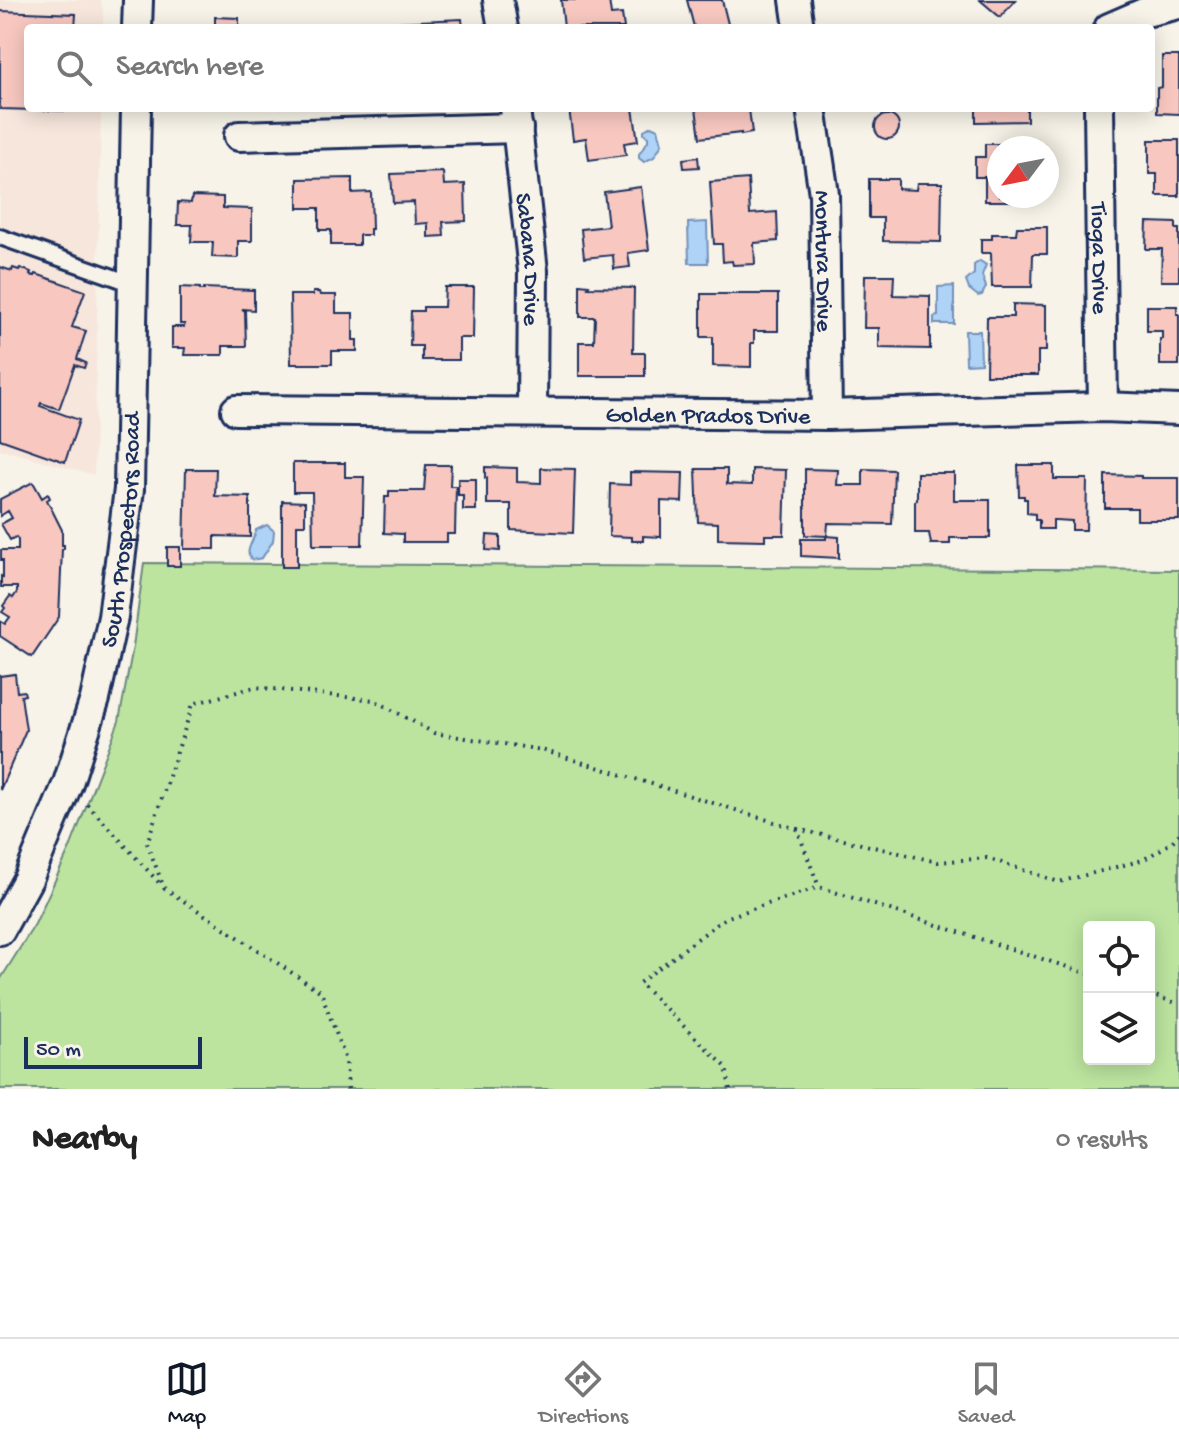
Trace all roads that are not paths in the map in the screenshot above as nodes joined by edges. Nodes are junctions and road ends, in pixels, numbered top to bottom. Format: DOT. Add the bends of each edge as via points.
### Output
graph roads {
  1 [pos="138,0"];
  2 [pos="498,0"];
  3 [pos="795,0"];
  4 [pos="1179,4"];
  5 [pos="137,24"];
  6 [pos="502,24"];
  7 [pos="798,24"];
  8 [pos="1118,24"];
  9 [pos="136,112"];
  10 [pos="812,112"];
  11 [pos="1099,112"];
  12 [pos="517,118"];
  13 [pos="239,136"];
  14 [pos="0,237"];
  15 [pos="133,284"];
  16 [pos="1103,407"];
  17 [pos="236,410"];
  18 [pos="1179,410"];
  19 [pos="532,411"];
  20 [pos="827,415"];
  21 [pos="0,930"];
  1 -- 5 [label="street"];
  2 -- 6 [label="street"];
  3 -- 7 [label="street"];
  4 -- 8 [label="street"];
  9 -- 15 [label="street, South Prospectors Road"];
  10 -- 20 [label="street, Montura Drive" via="824,194"];
  11 -- 16 [label="street, Tioga Drive"];
  12 -- 13 [label="street"];
  12 -- 19 [label="street, Sabana Drive" via="533,271"];
  14 -- 15 [label="lane"];
  15 -- 21 [label="street, South Prospectors Road" via="129,489 113,617 95,699 68,783 28,879"];
  16 -- 18 [label="street, Golden Prados Drive"];
  16 -- 20 [label="street, Golden Prados Drive"];
  17 -- 19 [label="street, Golden Prados Drive"];
  19 -- 20 [label="street, Golden Prados Drive"];
}
